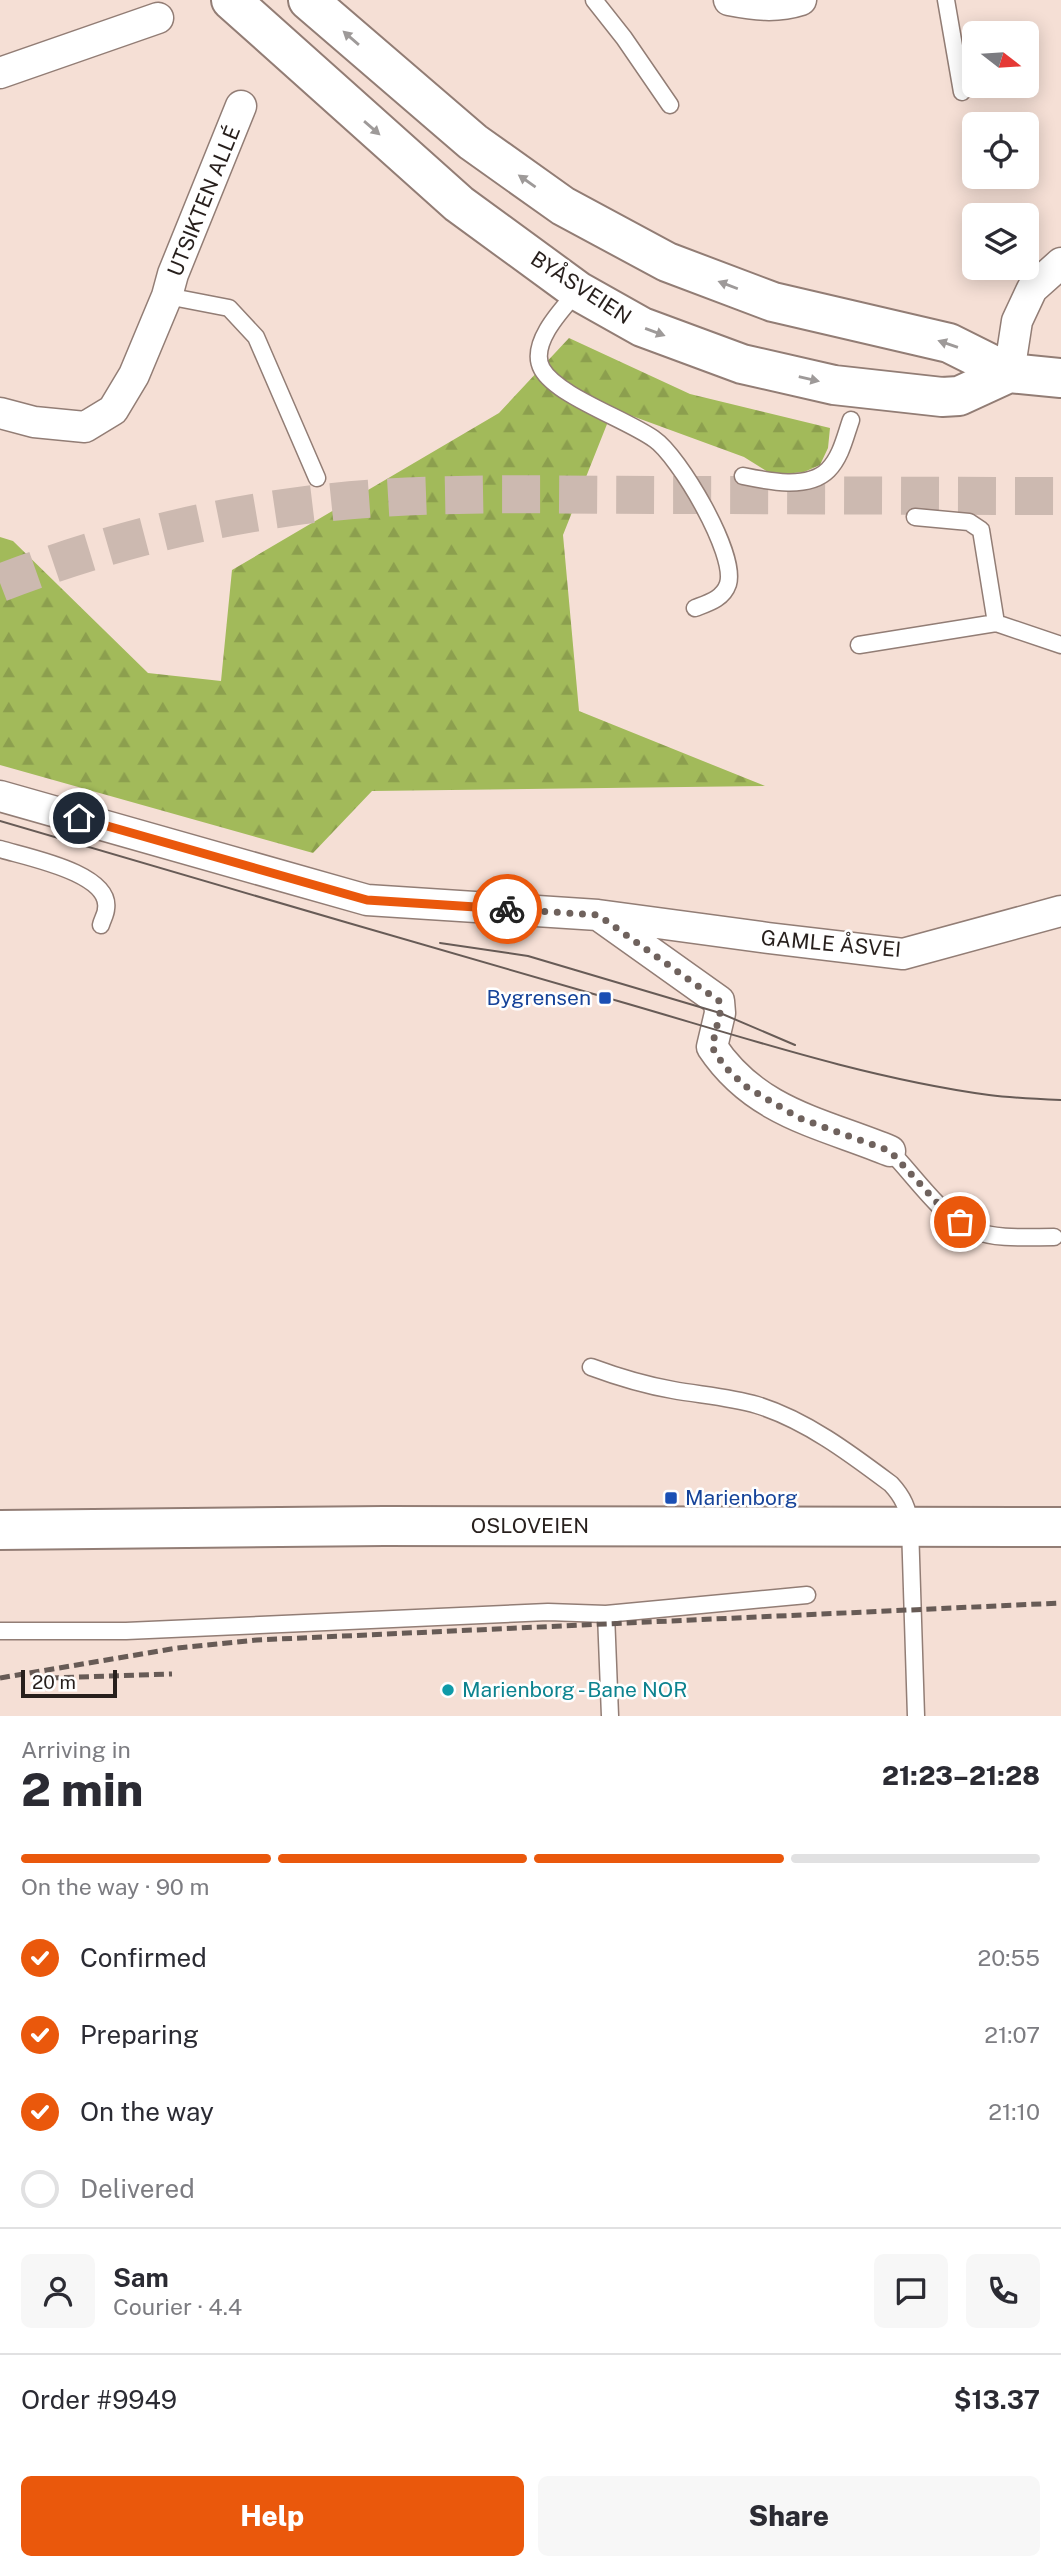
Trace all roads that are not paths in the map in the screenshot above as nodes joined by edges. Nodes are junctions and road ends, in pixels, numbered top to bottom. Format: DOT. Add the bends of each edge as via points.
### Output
graph roads {
  1 [pos="231,0"];
  2 [pos="308,0"];
  3 [pos="594,0"];
  4 [pos="729,0"];
  5 [pos="801,0"];
  6 [pos="946,0"];
  7 [pos="159,18"];
  8 [pos="0,72"];
  9 [pos="962,92"];
  10 [pos="670,105"];
  11 [pos="241,106"];
  12 [pos="1061,263"];
  13 [pos="578,291"];
  14 [pos="167,296"];
  15 [pos="1009,373"];
  16 [pos="1061,377"];
  17 [pos="0,413"];
  18 [pos="851,420"];
  19 [pos="743,476"];
  20 [pos="317,478"];
  21 [pos="915,517"];
  22 [pos="695,608"];
  23 [pos="996,624"];
  24 [pos="859,645"];
  25 [pos="1061,645"];
  26 [pos="0,796"];
  27 [pos="0,849"];
  28 [pos="1061,911"];
  29 [pos="598,915"];
  30 [pos="101,925"];
  31 [pos="890,1151"];
  32 [pos="1054,1237"];
  33 [pos="590,1367"];
  34 [pos="911,1526"];
  35 [pos="1061,1527"];
  36 [pos="0,1530"];
  37 [pos="807,1595"];
  38 [pos="606,1614"];
  39 [pos="0,1631"];
  40 [pos="610,1716"];
  41 [pos="916,1716"];
  1 -- 13 [label="main road, BYÅSVEIEN, one-way" via="459,204"];
  15 -- 2 [label="main road, BYÅSVEIEN, one-way" via="949,343 774,302 667,262 563,206 473,142"];
  3 -- 10 [label="lane"];
  4 -- 5 [label="street" via="761,6"];
  6 -- 9 [label="lane"];
  7 -- 8 [label="street"];
  11 -- 14 [label="street, UTSIKTEN ALLÉ"];
  12 -- 15 [label="street" via="1032,289 1017,321"];
  13 -- 15 [label="main road, BYÅSVEIEN, one-way" via="642,327 742,365 834,385 959,396"];
  13 -- 22 [label="lane" via="545,335 539,351 541,368 557,387 657,441 678,463 711,519 728,565 728,584 715,601"];
  14 -- 17 [label="street, UTSIKTEN ALLÉ" via="134,375 113,410 85,427"];
  14 -- 20 [label="lane, UTSIKTEN ALLÉ" via="229,308 256,337"];
  15 -- 16 [label="main road, BYÅSVEIEN"];
  18 -- 19 [label="lane" via="841,451 827,472 803,482"];
  21 -- 23 [label="lane" via="969,522 981,530"];
  23 -- 24 [label="lane"];
  23 -- 25 [label="lane"];
  26 -- 29 [label="street, GAMLE ÅSVEI" via="367,900"];
  27 -- 30 [label="lane" via="90,880 102,891 107,907"];
  28 -- 29 [label="street, GAMLE ÅSVEI" via="903,954"];
  29 -- 31 [label="street" via="719,1001 712,1047 745,1086 799,1118"];
  31 -- 32 [label="lane" via="942,1208 972,1230"];
  33 -- 34 [label="lane" via="633,1382 759,1405 787,1417 891,1484 908,1508"];
  34 -- 35 [label="main road, OSLOVEIEN"];
  34 -- 36 [label="main road, OSLOVEIEN"];
  34 -- 41 [label="lane"];
  37 -- 38 [label="lane"];
  38 -- 39 [label="lane" via="548,1612 126,1631"];
  38 -- 40 [label="lane"];
}
